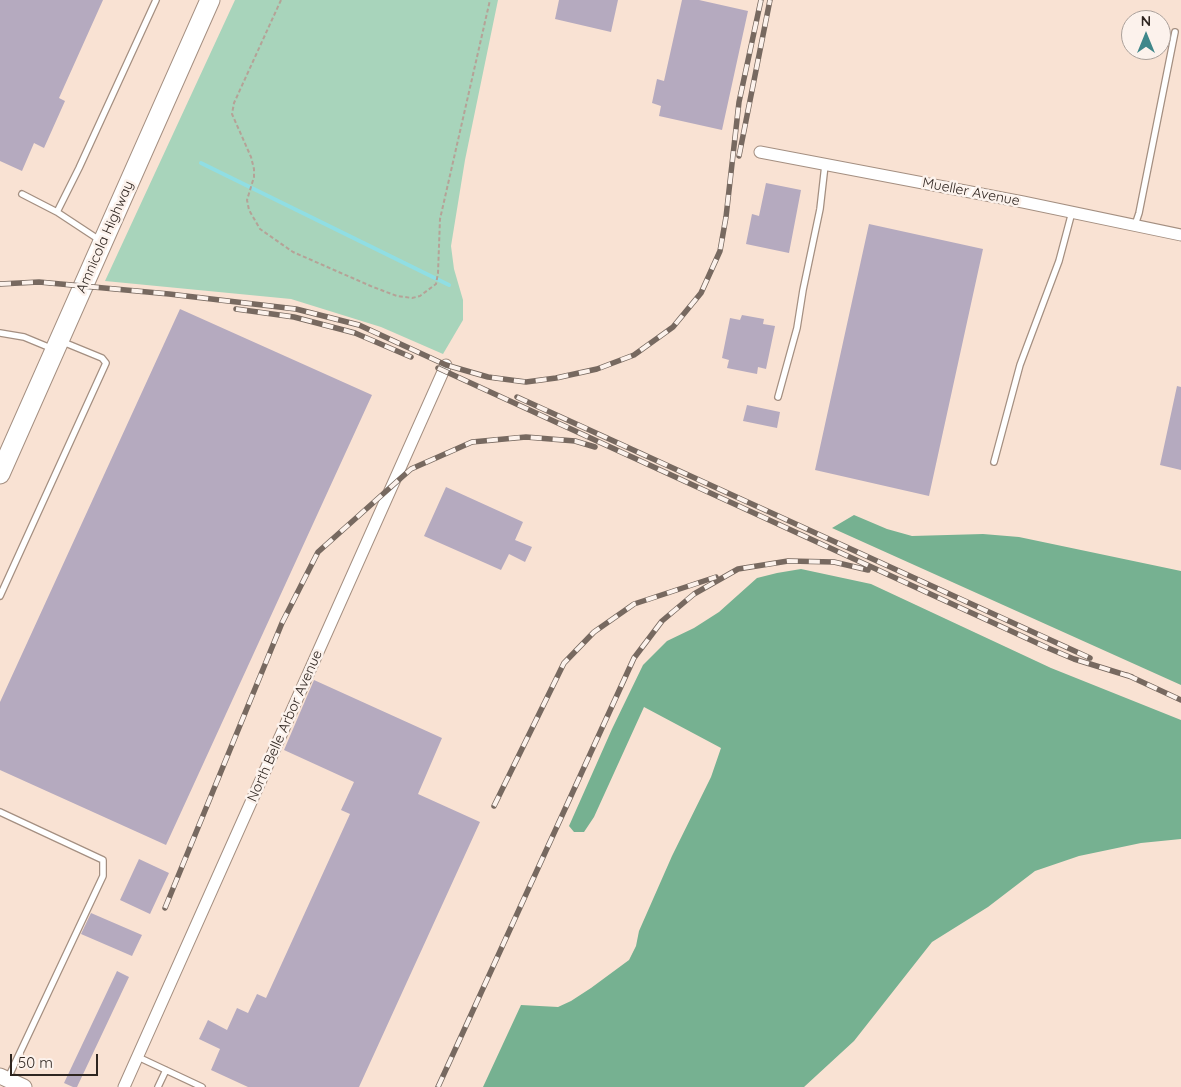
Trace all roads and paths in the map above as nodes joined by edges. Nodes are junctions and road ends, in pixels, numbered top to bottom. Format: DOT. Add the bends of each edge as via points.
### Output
graph roads {
  1 [pos="156,0"];
  2 [pos="210,0"];
  3 [pos="281,0"];
  4 [pos="490,0"];
  5 [pos="1175,32"];
  6 [pos="760,152"];
  7 [pos="825,164"];
  8 [pos="22,194"];
  9 [pos="57,212"];
  10 [pos="1072,212"];
  11 [pos="1135,225"];
  12 [pos="1181,235"];
  13 [pos="103,242"];
  14 [pos="1,335"];
  15 [pos="57,345"];
  16 [pos="446,365"];
  17 [pos="778,397"];
  18 [pos="994,462"];
  19 [pos="0,474"];
  20 [pos="0,596"];
  21 [pos="0,812"];
  22 [pos="138,1057"];
  23 [pos="166,1070"];
  24 [pos="4,1078"];
  25 [pos="24,1087"];
  26 [pos="124,1087"];
  27 [pos="158,1087"];
  28 [pos="202,1087"];
  1 -- 9 [label="lane"];
  2 -- 13 [label="main road, Amnicola Highway"];
  3 -- 4 [label="path" via="234,103 232,114 254,169 247,200 249,210 260,230 293,252 396,296 412,298 436,284 440,219"];
  5 -- 11 [label="lane"];
  6 -- 7 [label="street, Mueller Avenue"];
  7 -- 10 [label="street, Mueller Avenue"];
  7 -- 17 [label="lane" via="820,209 797,328"];
  8 -- 9 [label="lane"];
  9 -- 13 [label="lane"];
  10 -- 11 [label="street, Mueller Avenue"];
  10 -- 18 [label="lane" via="1056,270 1020,364"];
  11 -- 12 [label="street, Mueller Avenue"];
  13 -- 15 [label="main road, Amnicola Highway"];
  14 -- 15 [label="lane"];
  15 -- 19 [label="main road, Amnicola Highway"];
  15 -- 20 [label="lane" via="102,358 106,363"];
  16 -- 22 [label="street, North Belle Arbor Avenue"];
  21 -- 24 [label="lane" via="103,860 103,876"];
  22 -- 23 [label="lane"];
  22 -- 26 [label="street, North Belle Arbor Avenue"];
  23 -- 27 [label="lane"];
  23 -- 28 [label="lane"];
  24 -- 25 [label="street"];
}
